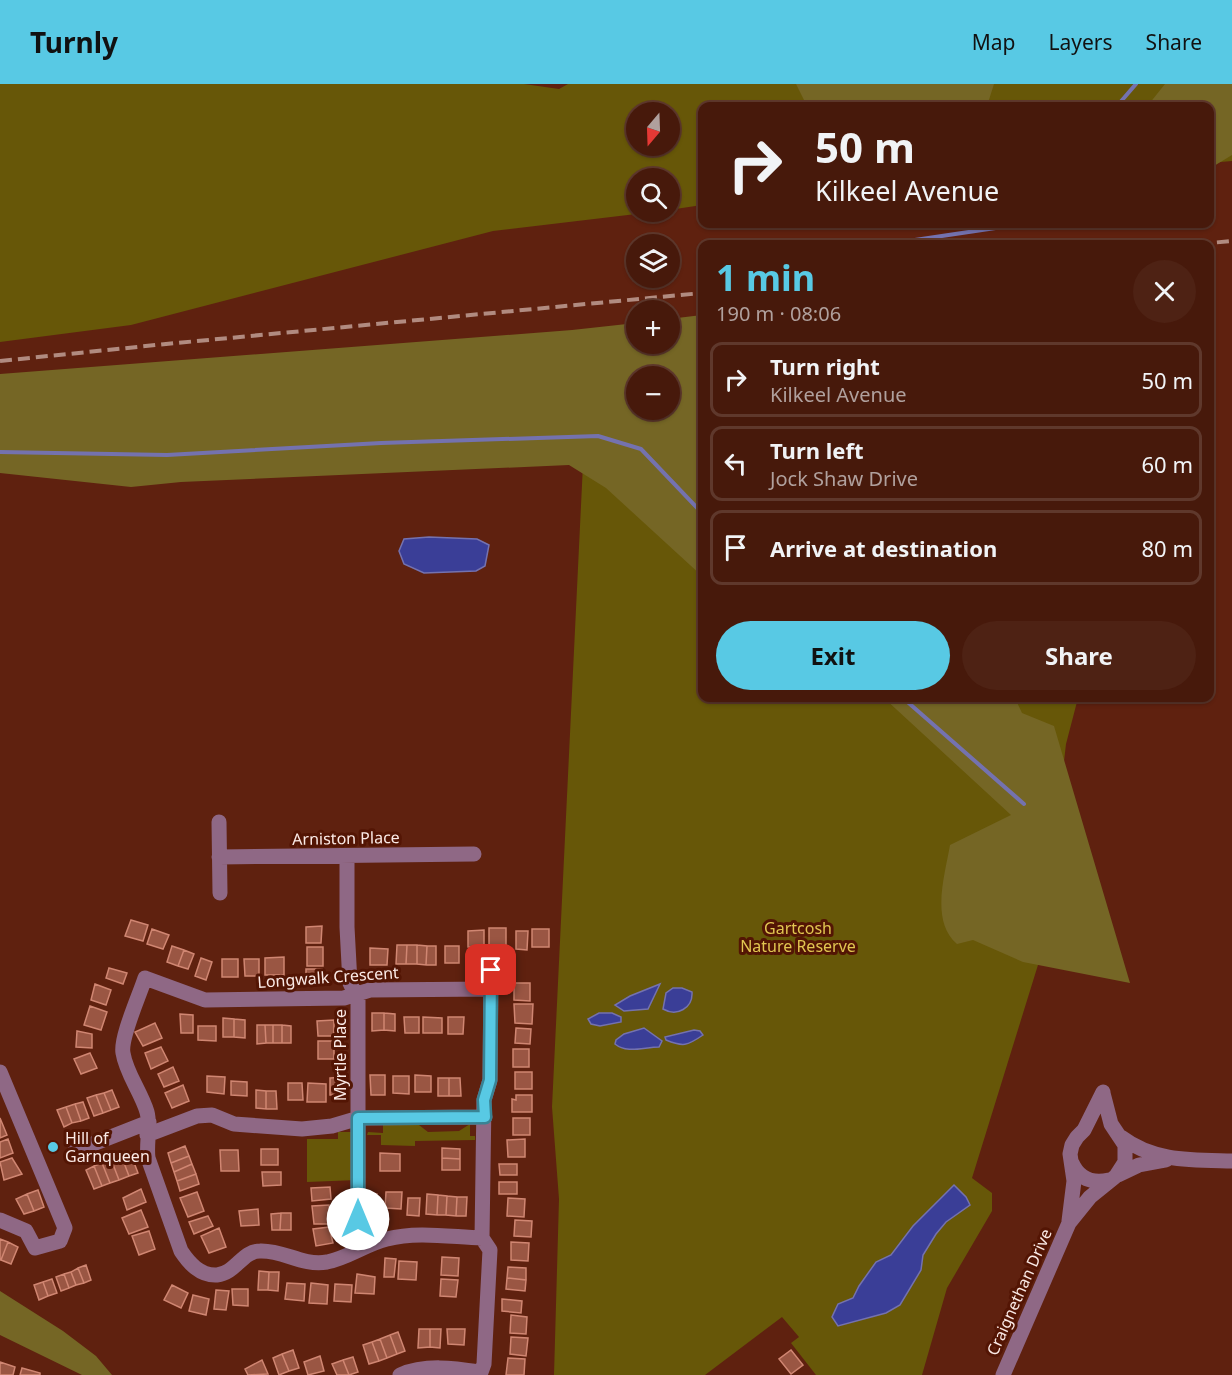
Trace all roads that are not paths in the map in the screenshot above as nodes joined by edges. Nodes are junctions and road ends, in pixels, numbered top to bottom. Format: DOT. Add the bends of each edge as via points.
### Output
graph roads {
  1 [pos="219,822"];
  2 [pos="474,854"];
  3 [pos="219,857"];
  4 [pos="347,857"];
  5 [pos="220,894"];
  6 [pos="491,970"];
  7 [pos="491,989"];
  8 [pos="356,993"];
  9 [pos="0,1074"];
  10 [pos="485,1117"];
  11 [pos="358,1118"];
  12 [pos="148,1129"];
  13 [pos="1084,1130"];
  14 [pos="1118,1135"];
  15 [pos="75,1150"];
  16 [pos="1175,1159"];
  17 [pos="1232,1161"];
  18 [pos="1072,1163"];
  19 [pos="1113,1178"];
  20 [pos="0,1220"];
  21 [pos="1069,1224"];
  22 [pos="482,1238"];
  23 [pos="371,1244"];
  24 [pos="480,1373"];
  25 [pos="399,1375"];
  26 [pos="1003,1375"];
  1 -- 3 [label="street"];
  2 -- 4 [label="street, Arniston Place"];
  3 -- 4 [label="street, Arniston Place"];
  3 -- 5 [label="street"];
  4 -- 8 [label="street, Myrtle Place" via="350,983"];
  6 -- 7 [label="street"];
  7 -- 8 [label="street, Longwalk Crescent"];
  7 -- 10 [label="street" via="490,1080 484,1100"];
  8 -- 11 [label="street, Myrtle Place"];
  8 -- 12 [label="street, Longwalk Crescent" via="344,998 204,1000 146,978 122,1044 147,1112"];
  9 -- 20 [label="street" via="65,1228 60,1241 35,1248 26,1231"];
  10 -- 11 [label="street"];
  10 -- 22 [label="street"];
  11 -- 12 [label="street" via="302,1129 234,1124 212,1115"];
  11 -- 23 [label="street, Myrtle Place" via="358,1219 361,1233"];
  12 -- 15 [label="street"];
  12 -- 23 [label="street, Longwalk Crescent" via="148,1158 181,1251 202,1272 217,1275 231,1270 247,1254 259,1251 306,1263 327,1262"];
  13 -- 14 [label="street" via="1100,1126"];
  13 -- 14 [label="street" via="1104,1090 1108,1116"];
  13 -- 18 [label="street" via="1072,1145"];
  14 -- 16 [label="street" via="1146,1152"];
  14 -- 19 [label="street" via="1126,1153 1122,1169"];
  16 -- 17 [label="street"];
  16 -- 19 [label="street" via="1139,1165"];
  18 -- 19 [label="street" via="1076,1172 1091,1181"];
  18 -- 21 [label="street"];
  19 -- 21 [label="street" via="1090,1197"];
  21 -- 26 [label="street, Craignethan Drive"];
  22 -- 23 [label="street, Longwalk Crescent" via="404,1235"];
  22 -- 24 [label="street" via="490,1250 484,1364"];
  24 -- 25 [label="street" via="432,1368"];
}
